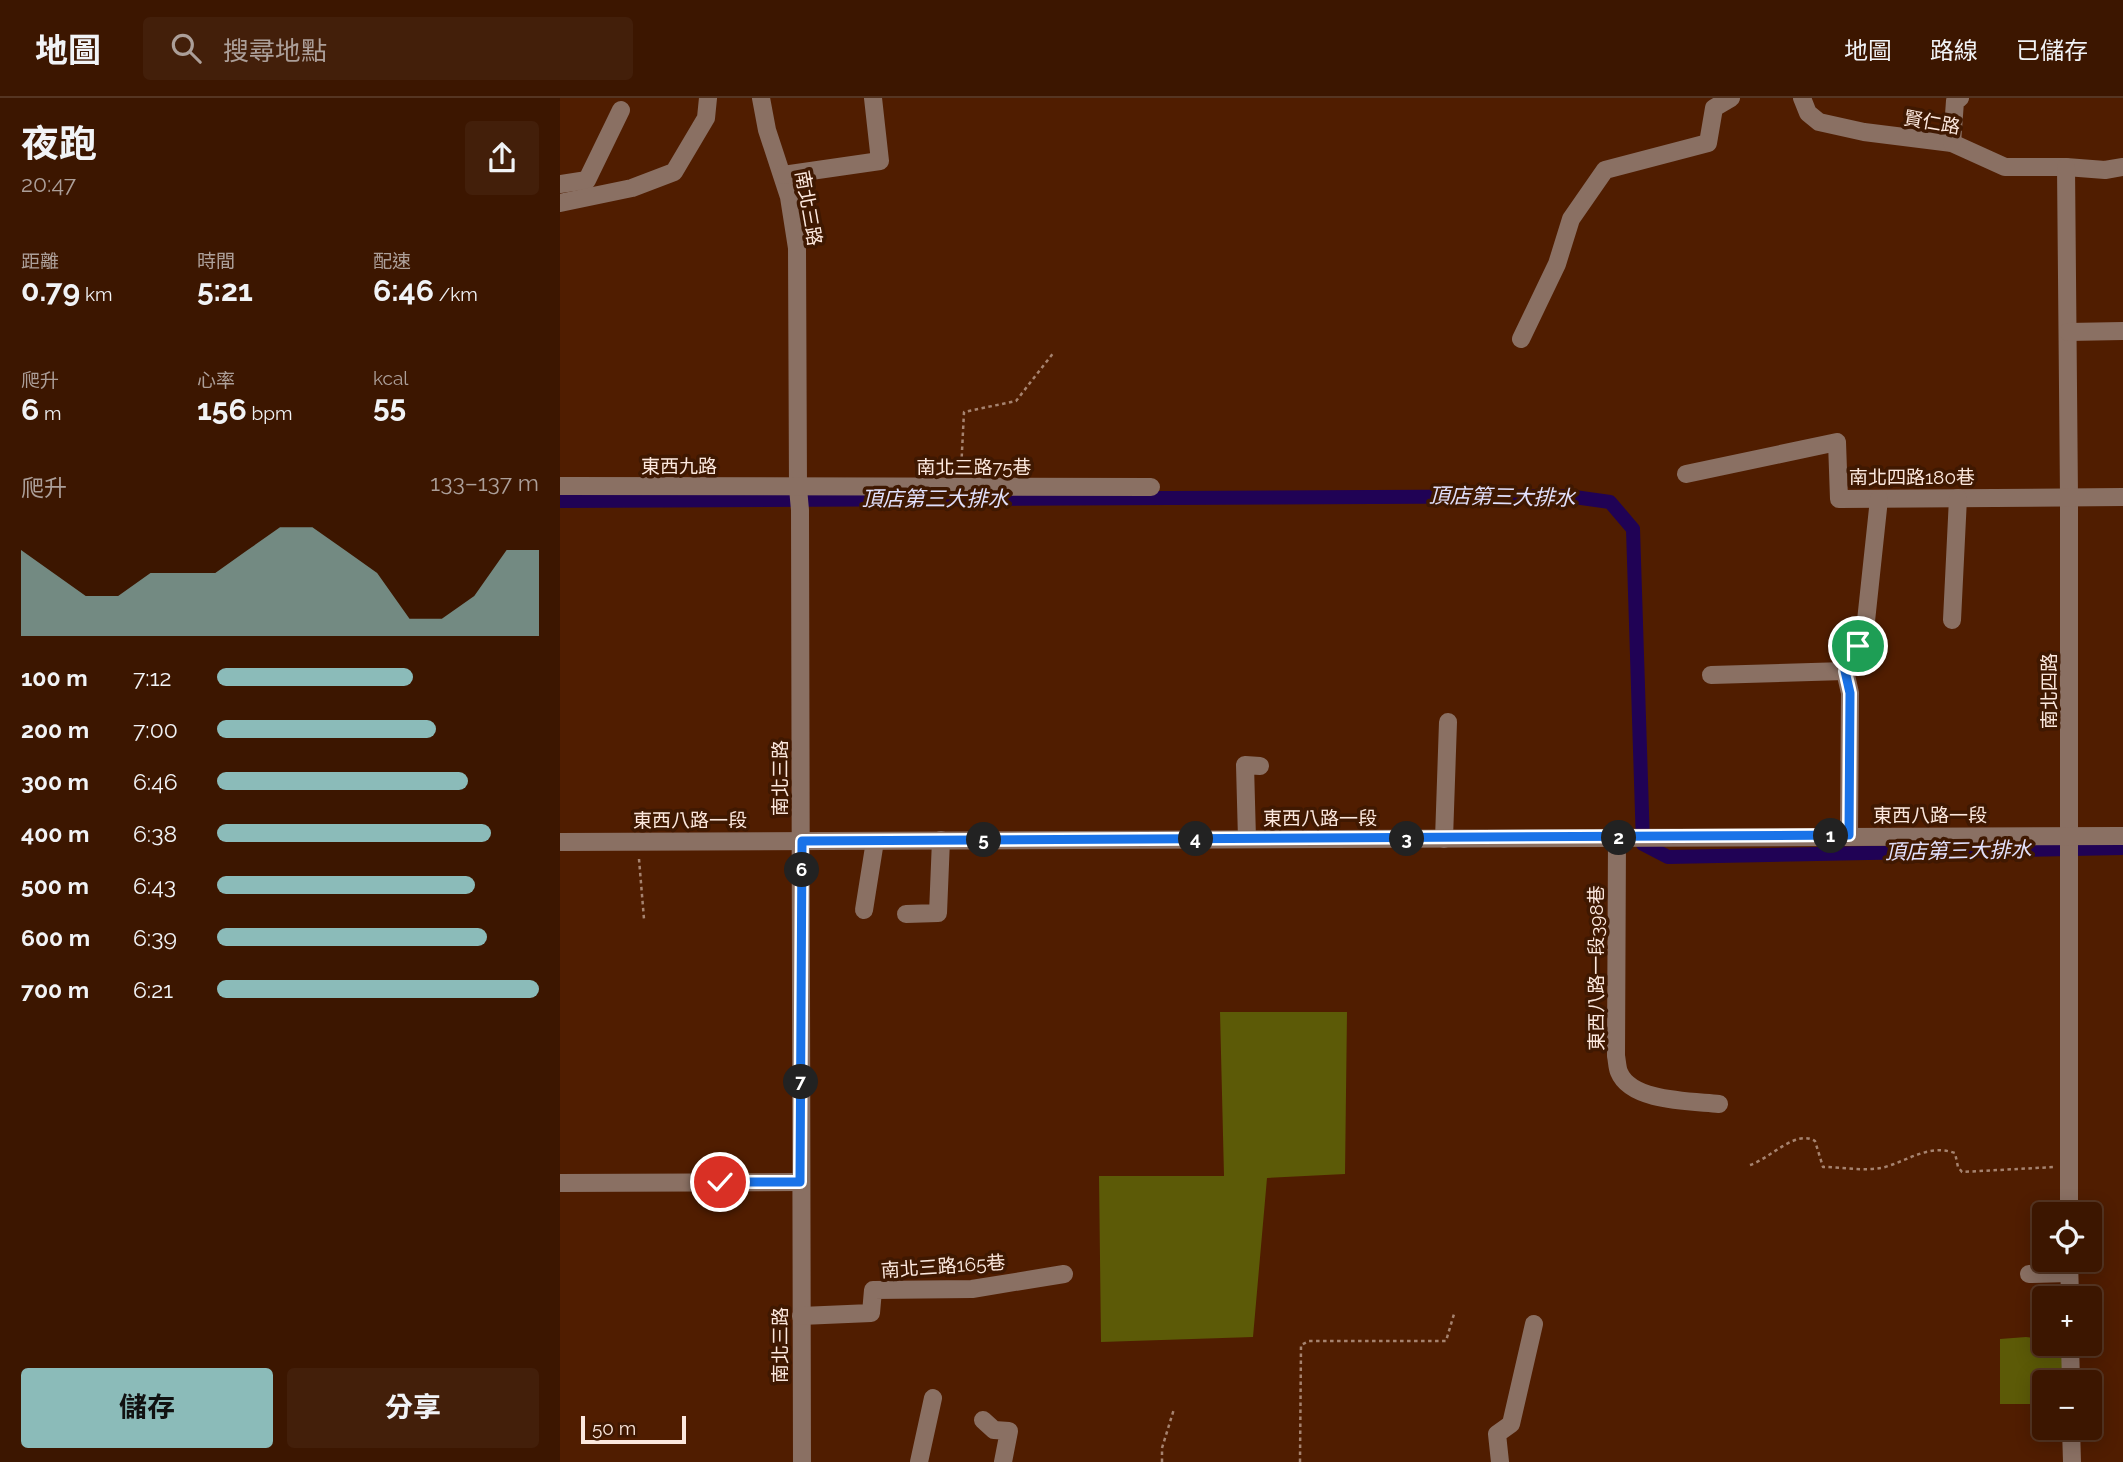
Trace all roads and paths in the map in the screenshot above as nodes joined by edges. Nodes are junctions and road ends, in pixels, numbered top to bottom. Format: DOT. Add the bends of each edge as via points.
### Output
graph roads {
  1 [pos="708,98"];
  2 [pos="761,98"];
  3 [pos="873,98"];
  4 [pos="1731,98"];
  5 [pos="1802,98"];
  6 [pos="1960,98"];
  7 [pos="621,110"];
  8 [pos="1952,143"];
  9 [pos="2066,167"];
  10 [pos="2123,167"];
  11 [pos="783,175"];
  12 [pos="560,184"];
  13 [pos="560,203"];
  14 [pos="2123,331"];
  15 [pos="2068,332"];
  16 [pos="1521,339"];
  17 [pos="1054,352"];
  18 [pos="1686,474"];
  19 [pos="560,486"];
  20 [pos="1151,487"];
  21 [pos="798,488"];
  22 [pos="960,488"];
  23 [pos="2069,497"];
  24 [pos="2123,497"];
  25 [pos="1958,498"];
  26 [pos="1880,499"];
  27 [pos="1952,621"];
  28 [pos="1845,671"];
  29 [pos="1711,675"];
  30 [pos="1448,722"];
  31 [pos="1260,766"];
  32 [pos="1849,835"];
  33 [pos="2070,836"];
  34 [pos="2123,836"];
  35 [pos="1617,838"];
  36 [pos="1247,839"];
  37 [pos="1444,839"];
  38 [pos="941,840"];
  39 [pos="638,841"];
  40 [pos="802,841"];
  41 [pos="875,841"];
  42 [pos="560,842"];
  43 [pos="864,910"];
  44 [pos="906,914"];
  45 [pos="644,919"];
  46 [pos="1719,1104"];
  47 [pos="1750,1165"];
  48 [pos="2068,1167"];
  49 [pos="800,1182"];
  50 [pos="560,1183"];
  51 [pos="2069,1202"];
  52 [pos="2039,1272"];
  53 [pos="1064,1274"];
  54 [pos="2029,1274"];
  55 [pos="1454,1314"];
  56 [pos="801,1316"];
  57 [pos="1534,1324"];
  58 [pos="933,1398"];
  59 [pos="1174,1409"];
  60 [pos="983,1420"];
  61 [pos="2071,1440"];
  62 [pos="802,1462"];
  63 [pos="919,1462"];
  64 [pos="1003,1462"];
  65 [pos="1162,1462"];
  66 [pos="1300,1462"];
  67 [pos="1500,1462"];
  68 [pos="2071,1462"];
  1 -- 13 [label="street" via="706,118 674,172 632,188"];
  2 -- 11 [label="street, 南北三路"];
  3 -- 11 [label="street" via="880,161"];
  4 -- 16 [label="street" via="1714,108 1708,143 1605,170 1571,219 1557,264"];
  5 -- 8 [label="street, 賢仁路" via="1808,113 1819,122"];
  6 -- 8 [label="street" via="1955,101"];
  7 -- 12 [label="street" via="587,180"];
  8 -- 9 [label="street, 賢仁路" via="2004,167"];
  9 -- 10 [label="street"];
  9 -- 15 [label="street, 南北四路"];
  11 -- 21 [label="street, 南北三路" via="797,248"];
  14 -- 15 [label="street"];
  15 -- 23 [label="street, 南北四路"];
  17 -- 22 [label="path" via="1016,401 964,412"];
  18 -- 26 [label="street, 南北四路180巷" via="1837,442 1839,499"];
  19 -- 21 [label="street, 東西九路"];
  20 -- 22 [label="street, 南北三路75巷"];
  21 -- 22 [label="street, 南北三路75巷"];
  21 -- 40 [label="street, 南北三路"];
  23 -- 24 [label="street, 南北四路180巷"];
  23 -- 25 [label="street, 南北四路180巷"];
  23 -- 33 [label="street, 南北四路"];
  25 -- 26 [label="street, 南北四路180巷"];
  25 -- 27 [label="street"];
  26 -- 28 [label="street" via="1866,621"];
  28 -- 29 [label="street"];
  28 -- 32 [label="street" via="1850,693"];
  30 -- 37 [label="street"];
  31 -- 36 [label="street" via="1245,765"];
  32 -- 33 [label="street, 東西八路一段"];
  32 -- 35 [label="street, 東西八路一段"];
  33 -- 34 [label="street, 東西八路一段"];
  33 -- 48 [label="street, 南北四路"];
  35 -- 37 [label="street, 東西八路一段"];
  35 -- 46 [label="street, 東西八路一段398巷" via="1619,1072 1626,1083 1647,1095"];
  36 -- 37 [label="street, 東西八路一段"];
  36 -- 38 [label="street, 東西八路一段"];
  38 -- 41 [label="street, 東西八路一段"];
  38 -- 44 [label="street" via="939,913"];
  39 -- 40 [label="street, 東西八路一段"];
  39 -- 42 [label="street, 東西八路一段"];
  39 -- 45 [label="path"];
  40 -- 41 [label="street, 東西八路一段"];
  40 -- 49 [label="street, 南北三路"];
  41 -- 43 [label="street"];
  47 -- 48 [label="path" via="1808,1137 1815,1141 1823,1167 1886,1167 1919,1152 1946,1150 1955,1153 1962,1172"];
  48 -- 51 [label="street, 南北四路"];
  49 -- 50 [label="street"];
  49 -- 56 [label="street, 南北三路"];
  52 -- 54 [label="street"];
  53 -- 56 [label="street, 南北三路165巷" via="972,1289 873,1290 871,1313"];
  55 -- 66 [label="path" via="1446,1341 1309,1341 1301,1345"];
  56 -- 62 [label="street, 南北三路"];
  57 -- 67 [label="street" via="1511,1424 1497,1434"];
  58 -- 63 [label="street"];
  59 -- 65 [label="path"];
  60 -- 64 [label="street" via="994,1430 1009,1431"];
  61 -- 68 [label="street"];
}
